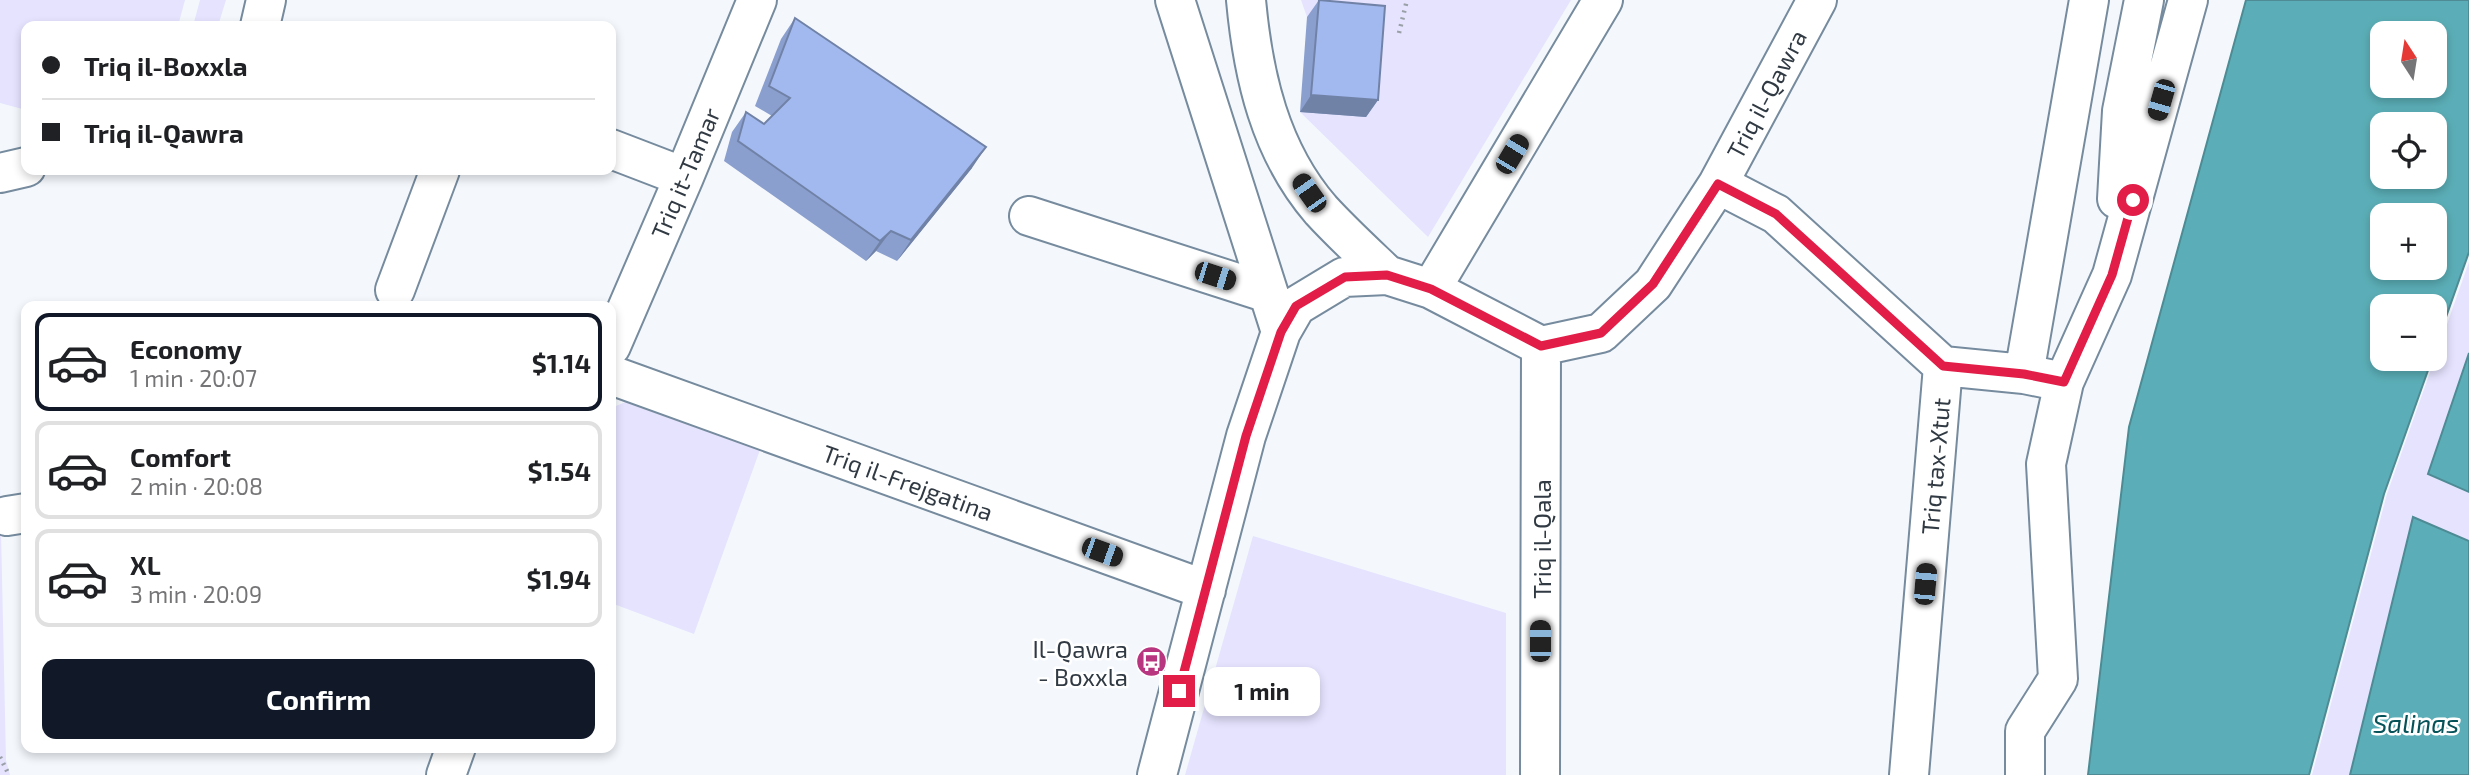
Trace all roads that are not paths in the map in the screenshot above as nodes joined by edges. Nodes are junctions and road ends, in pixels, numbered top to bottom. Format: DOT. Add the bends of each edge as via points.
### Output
graph roads {
  1 [pos="266,0"];
  2 [pos="757,0"];
  3 [pos="1175,0"];
  4 [pos="1246,0"];
  5 [pos="1603,0"];
  6 [pos="1817,0"];
  7 [pos="2089,0"];
  8 [pos="2144,0"];
  9 [pos="2189,0"];
  10 [pos="261,21"];
  11 [pos="616,151"];
  12 [pos="21,168"];
  13 [pos="0,173"];
  14 [pos="438,175"];
  15 [pos="684,177"];
  16 [pos="1718,184"];
  17 [pos="1029,216"];
  18 [pos="1387,275"];
  19 [pos="2112,275"];
  20 [pos="1431,289"];
  21 [pos="395,290"];
  22 [pos="1268,293"];
  23 [pos="1281,332"];
  24 [pos="616,334"];
  25 [pos="1541,346"];
  26 [pos="1943,366"];
  27 [pos="2024,374"];
  28 [pos="616,377"];
  29 [pos="2064,382"];
  30 [pos="1206,590"];
  31 [pos="454,753"];
  32 [pos="446,775"];
  33 [pos="1157,775"];
  34 [pos="1540,775"];
  35 [pos="1909,775"];
  36 [pos="2025,775"];
  1 -- 10 [label="street"];
  2 -- 15 [label="street, Triq it-Tamar"];
  3 -- 22 [label="street"];
  4 -- 18 [label="street" via="1251,51 1267,115 1287,161 1320,208"];
  5 -- 20 [label="street"];
  6 -- 16 [label="street, Triq il-Qawra"];
  7 -- 27 [label="street"];
  8 -- 19 [label="street" via="2122,111"];
  9 -- 19 [label="street"];
  11 -- 15 [label="street"];
  12 -- 13 [label="street"];
  14 -- 21 [label="street"];
  15 -- 24 [label="street, Triq it-Tamar"];
  16 -- 25 [label="street, Triq il-Qawra" via="1653,284 1601,333"];
  16 -- 26 [label="street" via="1776,214"];
  17 -- 22 [label="street"];
  18 -- 20 [label="street"];
  18 -- 23 [label="street" via="1345,277 1296,306"];
  19 -- 29 [label="street"];
  20 -- 25 [label="street"];
  22 -- 23 [label="street"];
  23 -- 30 [label="street" via="1246,436"];
  25 -- 34 [label="street, Triq il-Qala"];
  26 -- 27 [label="street"];
  26 -- 35 [label="street, Triq tax-Xtut"];
  27 -- 29 [label="street"];
  28 -- 30 [label="street, Triq il-Frejgatina"];
  29 -- 36 [label="street" via="2046,464 2057,679 2025,730"];
  30 -- 33 [label="street"];
  31 -- 32 [label="street"];
}
